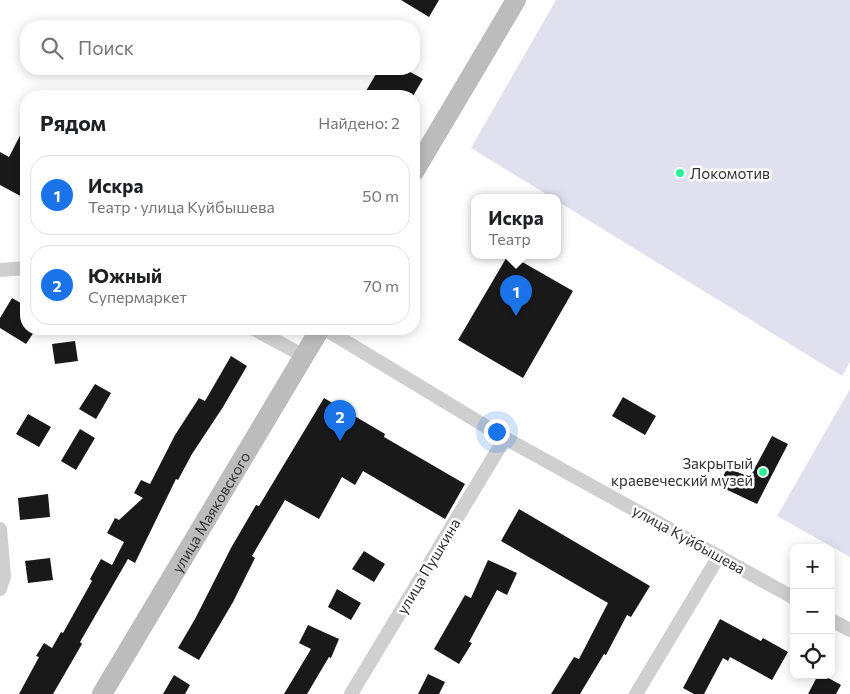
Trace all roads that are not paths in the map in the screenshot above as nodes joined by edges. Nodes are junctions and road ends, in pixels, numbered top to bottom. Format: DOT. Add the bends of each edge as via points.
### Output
graph roads {
  1 [pos="516,0"];
  2 [pos="420,162"];
  3 [pos="20,268"];
  4 [pos="0,270"];
  5 [pos="265,335"];
  6 [pos="316,335"];
  7 [pos="335,335"];
  8 [pos="304,356"];
  9 [pos="505,438"];
  10 [pos="0,529"];
  11 [pos="719,556"];
  12 [pos="0,589"];
  13 [pos="790,596"];
  14 [pos="835,622"];
  15 [pos="850,630"];
  16 [pos="102,694"];
  17 [pos="351,694"];
  18 [pos="636,694"];
  1 -- 2 [label="main road"];
  3 -- 4 [label="street"];
  5 -- 8 [label="street"];
  6 -- 8 [label="main road, улица Маяковского"];
  7 -- 9 [label="street, улица Куйбышева"];
  8 -- 16 [label="main road, улица Маяковского"];
  9 -- 11 [label="street, улица Куйбышева"];
  9 -- 17 [label="street, улица Пушкина"];
  10 -- 12 [label="street" via="4,576"];
  11 -- 13 [label="street, улица Куйбышева"];
  11 -- 18 [label="street"];
  14 -- 15 [label="street"];
}
